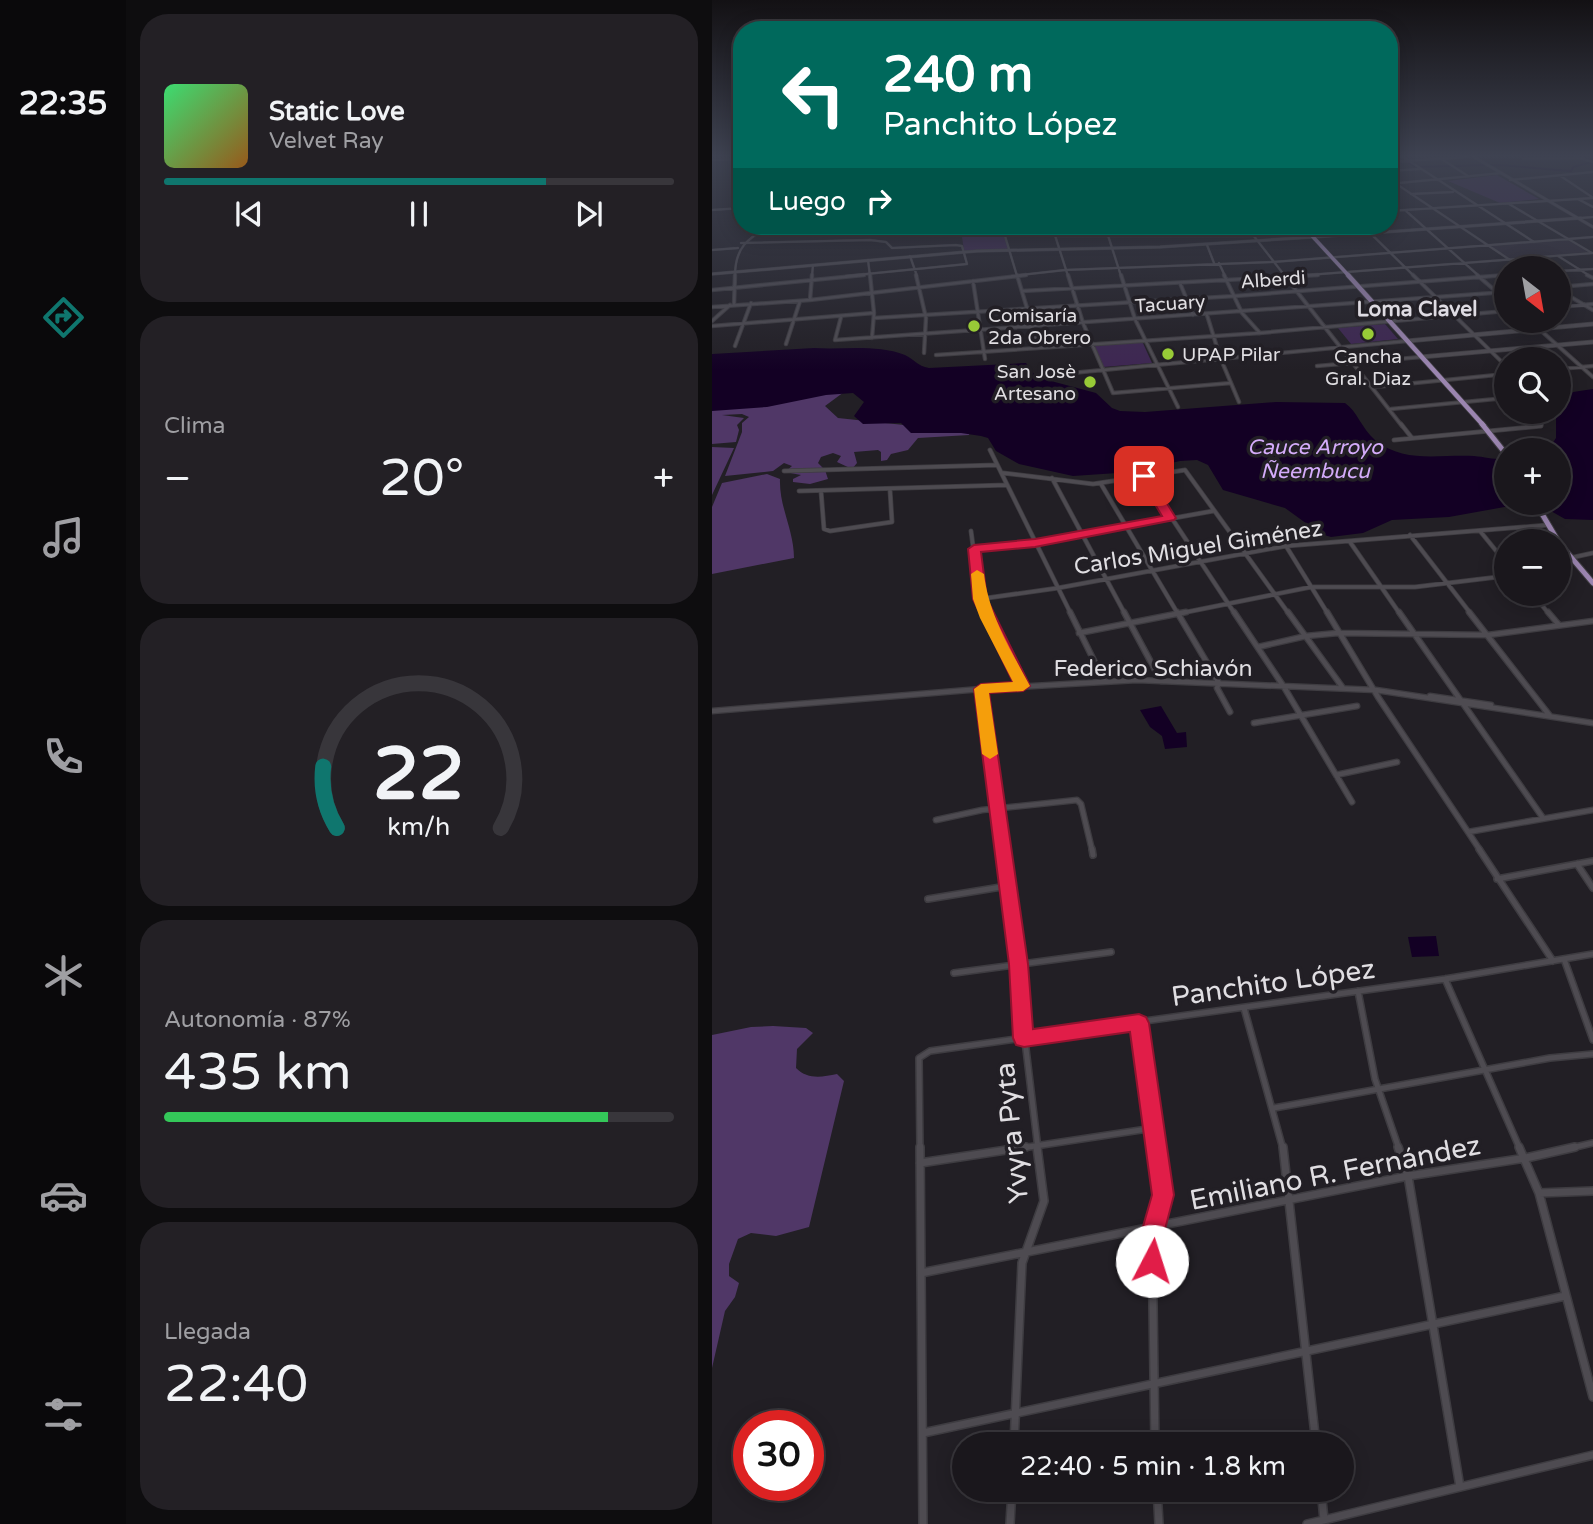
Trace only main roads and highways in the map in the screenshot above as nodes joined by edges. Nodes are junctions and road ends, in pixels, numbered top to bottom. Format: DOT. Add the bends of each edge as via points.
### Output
graph roads {
  1 [pos="1442,228"];
  2 [pos="1398,231"];
  3 [pos="1341,235"];
  4 [pos="1311,237"];
  5 [pos="1593,324"];
  6 [pos="1409,341"];
  7 [pos="1593,342"];
  8 [pos="1423,357"];
  9 [pos="1494,439"];
  10 [pos="1571,559"];
  11 [pos="1593,583"];
  1 -- 2 [label="main road"];
  3 -- 4 [label="main road"];
  4 -- 6 [label="main road"];
  5 -- 6 [label="main road"];
  6 -- 8 [label="main road"];
  7 -- 8 [label="main road"];
  8 -- 9 [label="main road"];
  10 -- 11 [label="main road"];
}
